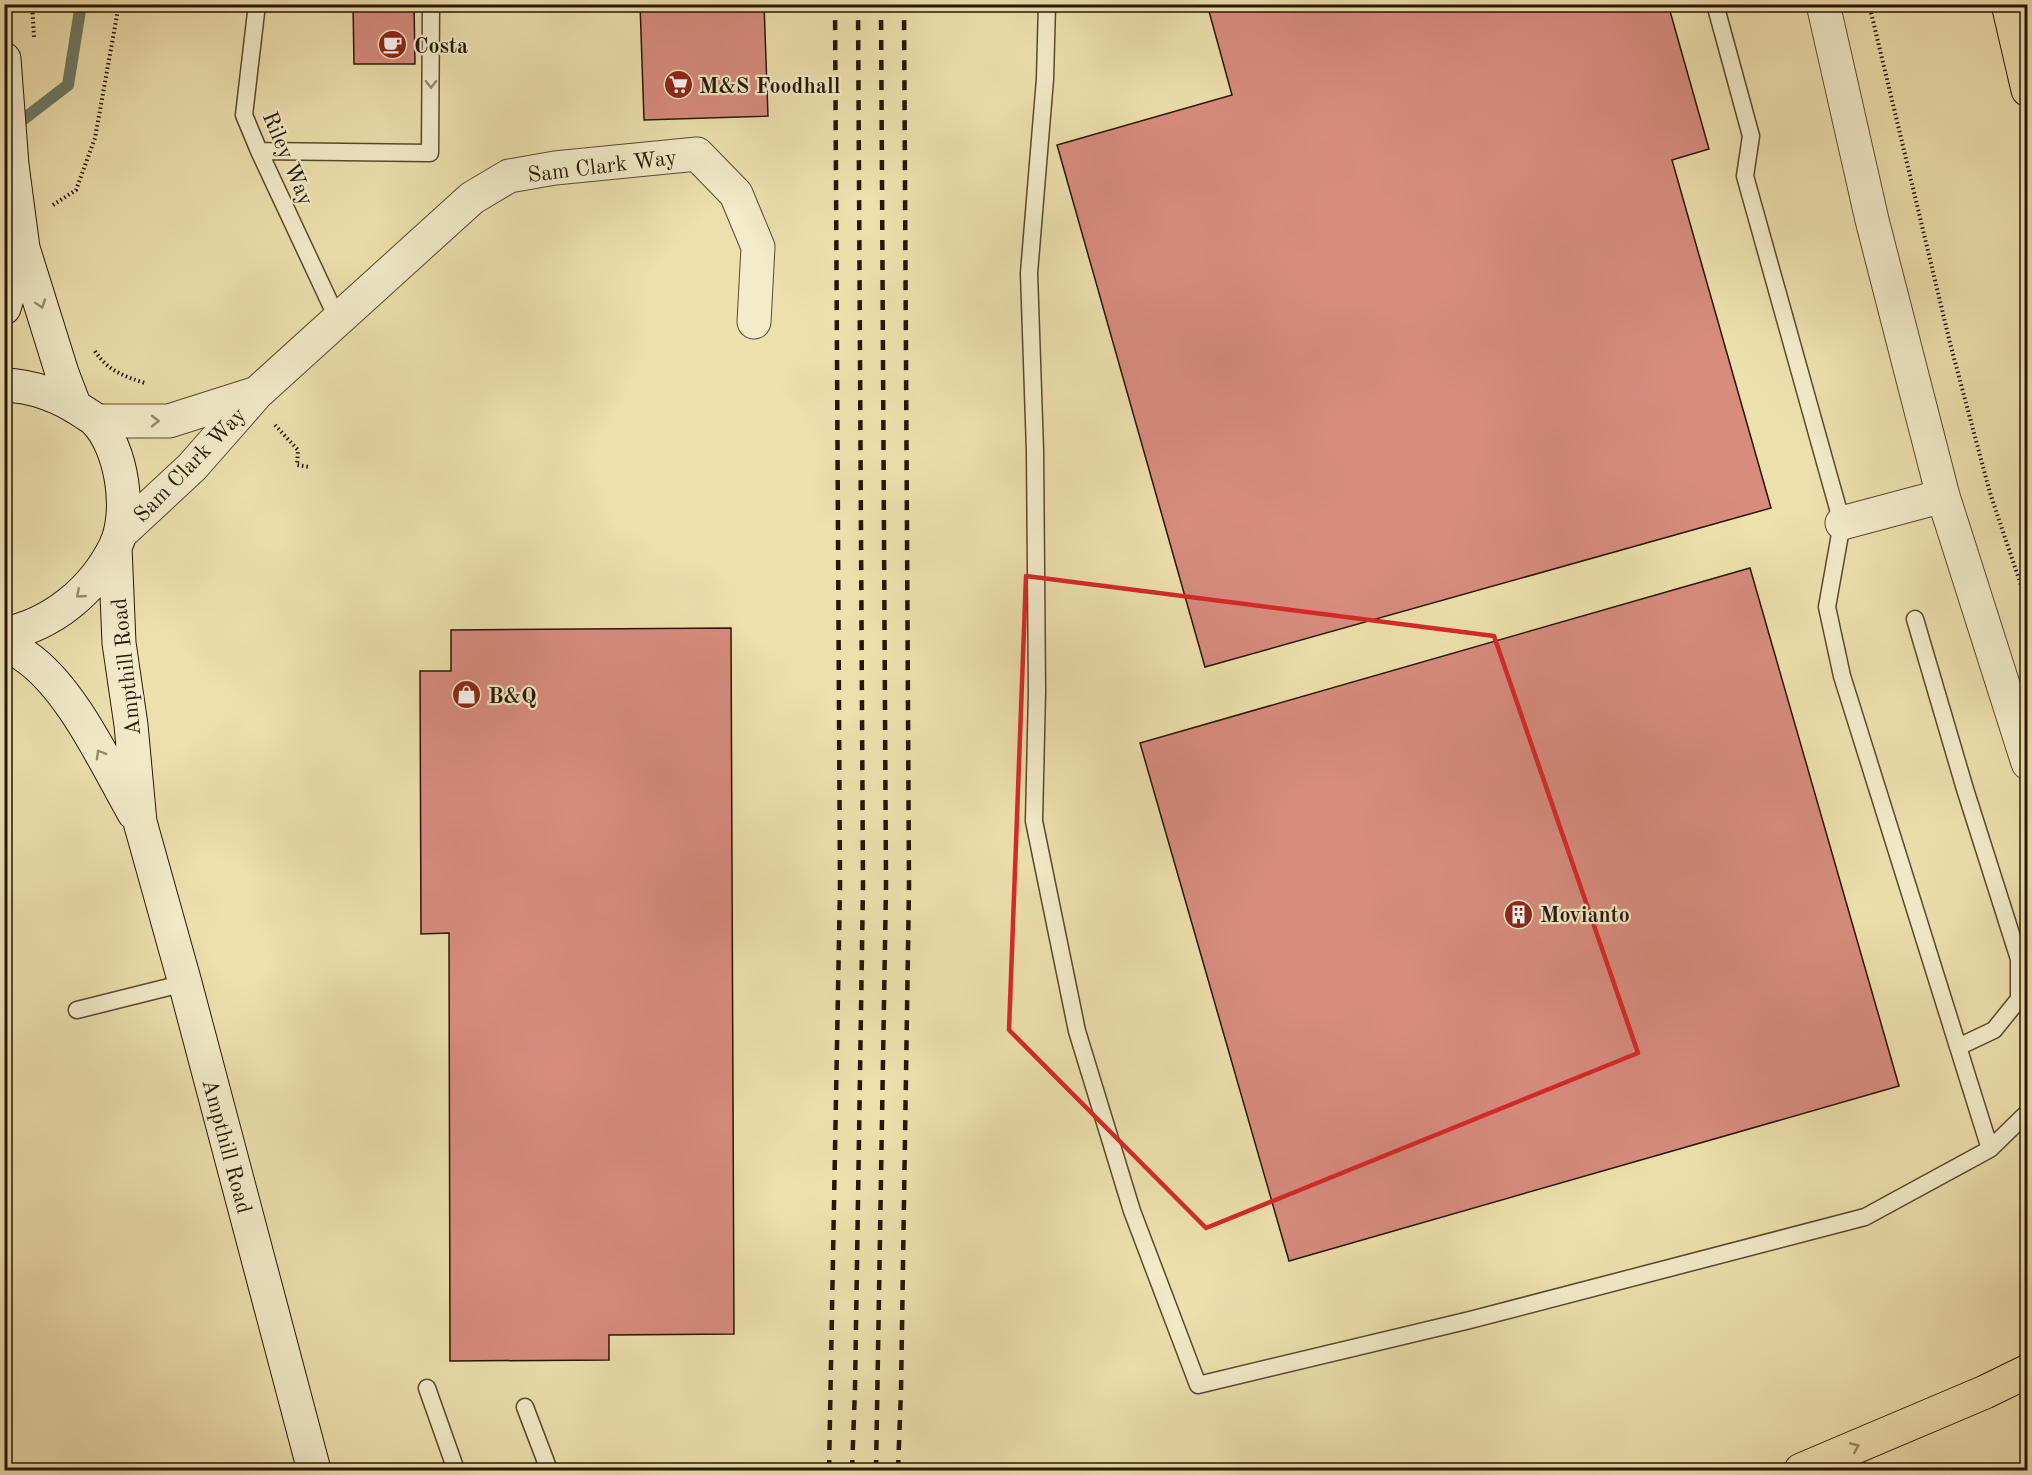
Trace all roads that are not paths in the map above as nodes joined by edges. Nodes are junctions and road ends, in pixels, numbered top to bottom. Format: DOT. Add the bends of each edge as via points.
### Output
graph roads {
  1 [pos="257,4"];
  2 [pos="431,4"];
  3 [pos="1047,4"];
  4 [pos="1715,4"];
  5 [pos="1823,4"];
  6 [pos="2008,4"];
  7 [pos="4,58"];
  8 [pos="2028,90"];
  9 [pos="259,151"];
  10 [pos="23,248"];
  11 [pos="4,308"];
  12 [pos="338,320"];
  13 [pos="754,322"];
  14 [pos="4,385"];
  15 [pos="262,405"];
  16 [pos="86,414"];
  17 [pos="1942,496"];
  18 [pos="1842,523"];
  19 [pos="118,540"];
  20 [pos="1915,619"];
  21 [pos="4,634"];
  22 [pos="4,645"];
  23 [pos="2028,762"];
  24 [pos="140,822"];
  25 [pos="185,983"];
  26 [pos="77,1010"];
  27 [pos="1958,1047"];
  28 [pos="2028,1113"];
  29 [pos="1990,1149"];
  30 [pos="2028,1371"];
  31 [pos="427,1388"];
  32 [pos="525,1407"];
  33 [pos="314,1470"];
  34 [pos="456,1470"];
  35 [pos="549,1470"];
  36 [pos="1801,1470"];
  1 -- 9 [label="lane, Riley Way" via="244,116"];
  2 -- 9 [label="lane, one-way" via="430,153"];
  3 -- 29 [label="lane" via="1045,79 1029,273 1035,451 1034,821 1077,1031 1132,1211 1198,1385 1470,1320 1865,1217"];
  4 -- 18 [label="lane" via="1751,136 1745,176"];
  5 -- 17 [label="main road" via="1872,220"];
  6 -- 8 [label="main road"];
  7 -- 10 [label="main road"];
  9 -- 12 [label="lane, Riley Way"];
  10 -- 11 [label="main road"];
  10 -- 16 [label="main road, one-way" via="62,374"];
  12 -- 13 [label="main road, Sam Clark Way" via="472,198 509,176 697,154 736,194 758,247"];
  12 -- 15 [label="main road, Sam Clark Way"];
  14 -- 16 [label="main road" via="45,391"];
  16 -- 15 [label="main road, Sam Clark Way, one-way" via="169,421"];
  15 -- 19 [label="main road, Sam Clark Way"];
  16 -- 19 [label="main road, Ampthill Road" via="110,442 121,474 124,506"];
  17 -- 18 [label="main road"];
  17 -- 23 [label="main road"];
  18 -- 27 [label="lane" via="1827,607 1842,676"];
  19 -- 21 [label="main road, one-way" via="89,586 64,608 41,622"];
  19 -- 24 [label="main road, Ampthill Road" via="119,643"];
  20 -- 27 [label="lane" via="2019,959 2019,999 1994,1030"];
  24 -- 22 [label="main road, Ampthill Road, one-way" via="66,699 47,675"];
  24 -- 25 [label="main road, Ampthill Road"];
  25 -- 26 [label="lane"];
  25 -- 33 [label="main road, Ampthill Road"];
  27 -- 29 [label="lane"];
  28 -- 29 [label="lane"];
  36 -- 30 [label="main road, one-way"];
  31 -- 34 [label="lane"];
  32 -- 35 [label="lane"];
}
